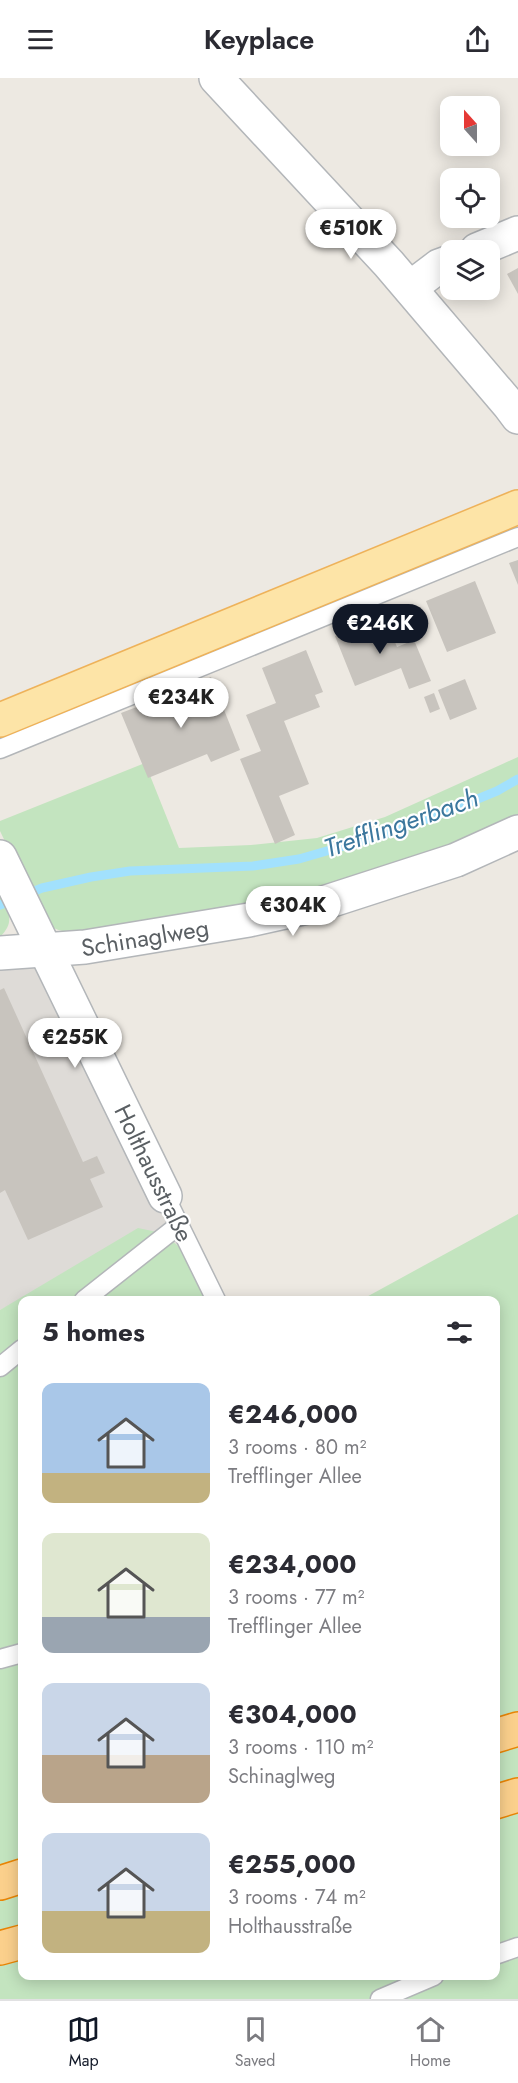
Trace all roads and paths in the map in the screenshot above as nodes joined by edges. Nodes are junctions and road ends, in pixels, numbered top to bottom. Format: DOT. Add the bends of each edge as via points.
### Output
graph roads {
  1 [pos="216,78"];
  2 [pos="518,233"];
  3 [pos="500,240"];
  4 [pos="440,266"];
  5 [pos="410,288"];
  6 [pos="518,417"];
  7 [pos="518,507"];
  8 [pos="518,537"];
  9 [pos="0,720"];
  10 [pos="0,749"];
  11 [pos="518,832"];
  12 [pos="4,866"];
  13 [pos="45,949"];
  14 [pos="0,953"];
  15 [pos="165,1196"];
  16 [pos="179,1225"];
  17 [pos="89,1296"];
  18 [pos="214,1296"];
  19 [pos="18,1352"];
  20 [pos="0,1367"];
  21 [pos="18,1654"];
  22 [pos="0,1659"];
  23 [pos="518,1729"];
  24 [pos="500,1734"];
  25 [pos="518,1795"];
  26 [pos="500,1800"];
  27 [pos="18,1877"];
  28 [pos="0,1883"];
  29 [pos="18,1943"];
  30 [pos="518,1947"];
  31 [pos="0,1948"];
  32 [pos="500,1953"];
  33 [pos="425,1980"];
  34 [pos="380,1999"];
  1 -- 5 [label="street"];
  2 -- 3 [label="street"];
  4 -- 5 [label="street"];
  5 -- 6 [label="street"];
  7 -- 9 [label="main road"];
  8 -- 10 [label="lane"];
  11 -- 13 [label="street, Schinaglweg" via="456,860 317,905 167,934"];
  12 -- 13 [label="street, Holthausstraße"];
  13 -- 14 [label="street"];
  13 -- 15 [label="street, Holthausstraße"];
  15 -- 16 [label="lane, Holthausstraße"];
  16 -- 17 [label="lane"];
  16 -- 18 [label="lane, Holthausstraße"];
  19 -- 20 [label="lane"];
  21 -- 22 [label="lane"];
  23 -- 24 [label="highway"];
  25 -- 26 [label="highway"];
  27 -- 28 [label="highway"];
  29 -- 31 [label="highway"];
  30 -- 32 [label="lane"];
  33 -- 34 [label="lane"];
}
